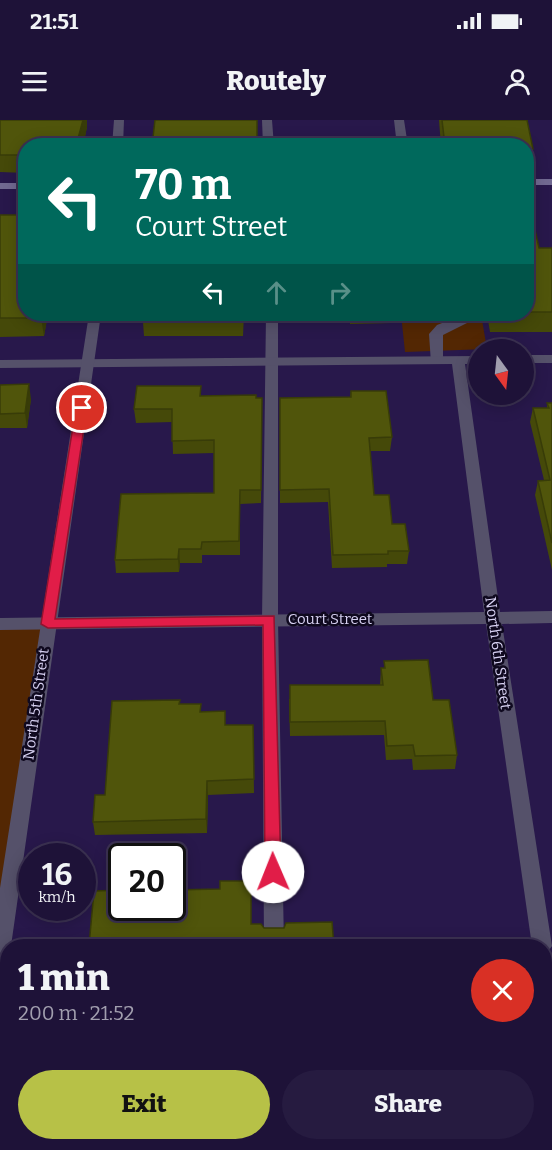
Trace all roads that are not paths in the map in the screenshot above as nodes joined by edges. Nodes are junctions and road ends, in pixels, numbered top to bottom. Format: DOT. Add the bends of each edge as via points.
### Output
graph roads {
  1 [pos="119,120"];
  2 [pos="267,120"];
  3 [pos="399,120"];
  4 [pos="118,138"];
  5 [pos="268,138"];
  6 [pos="402,138"];
  7 [pos="534,182"];
  8 [pos="552,182"];
  9 [pos="0,186"];
  10 [pos="18,186"];
  11 [pos="94,321"];
  12 [pos="272,321"];
  13 [pos="462,321"];
  14 [pos="534,359"];
  15 [pos="552,359"];
  16 [pos="436,360"];
  17 [pos="458,360"];
  18 [pos="468,360"];
  19 [pos="270,362"];
  20 [pos="0,364"];
  21 [pos="88,364"];
  22 [pos="552,617"];
  23 [pos="493,618"];
  24 [pos="270,620"];
  25 [pos="0,624"];
  26 [pos="48,624"];
  27 [pos="2,939"];
  28 [pos="274,939"];
  29 [pos="541,939"];
  1 -- 4 [label="street"];
  2 -- 5 [label="street"];
  3 -- 6 [label="street"];
  7 -- 8 [label="main road"];
  9 -- 10 [label="main road"];
  11 -- 21 [label="street, North 5th Street"];
  12 -- 19 [label="street"];
  13 -- 16 [label="street" via="436,334"];
  14 -- 15 [label="street"];
  16 -- 17 [label="street"];
  16 -- 19 [label="street"];
  17 -- 18 [label="street"];
  17 -- 23 [label="street, North 6th Street"];
  19 -- 21 [label="street"];
  19 -- 24 [label="street"];
  20 -- 21 [label="street"];
  21 -- 26 [label="street, North 5th Street"];
  22 -- 23 [label="street, Court Street"];
  23 -- 24 [label="street, Court Street"];
  23 -- 29 [label="street, North 6th Street"];
  24 -- 26 [label="street, Court Street"];
  24 -- 28 [label="street"];
  25 -- 26 [label="street, Court Street"];
  26 -- 27 [label="street, North 5th Street"];
}
